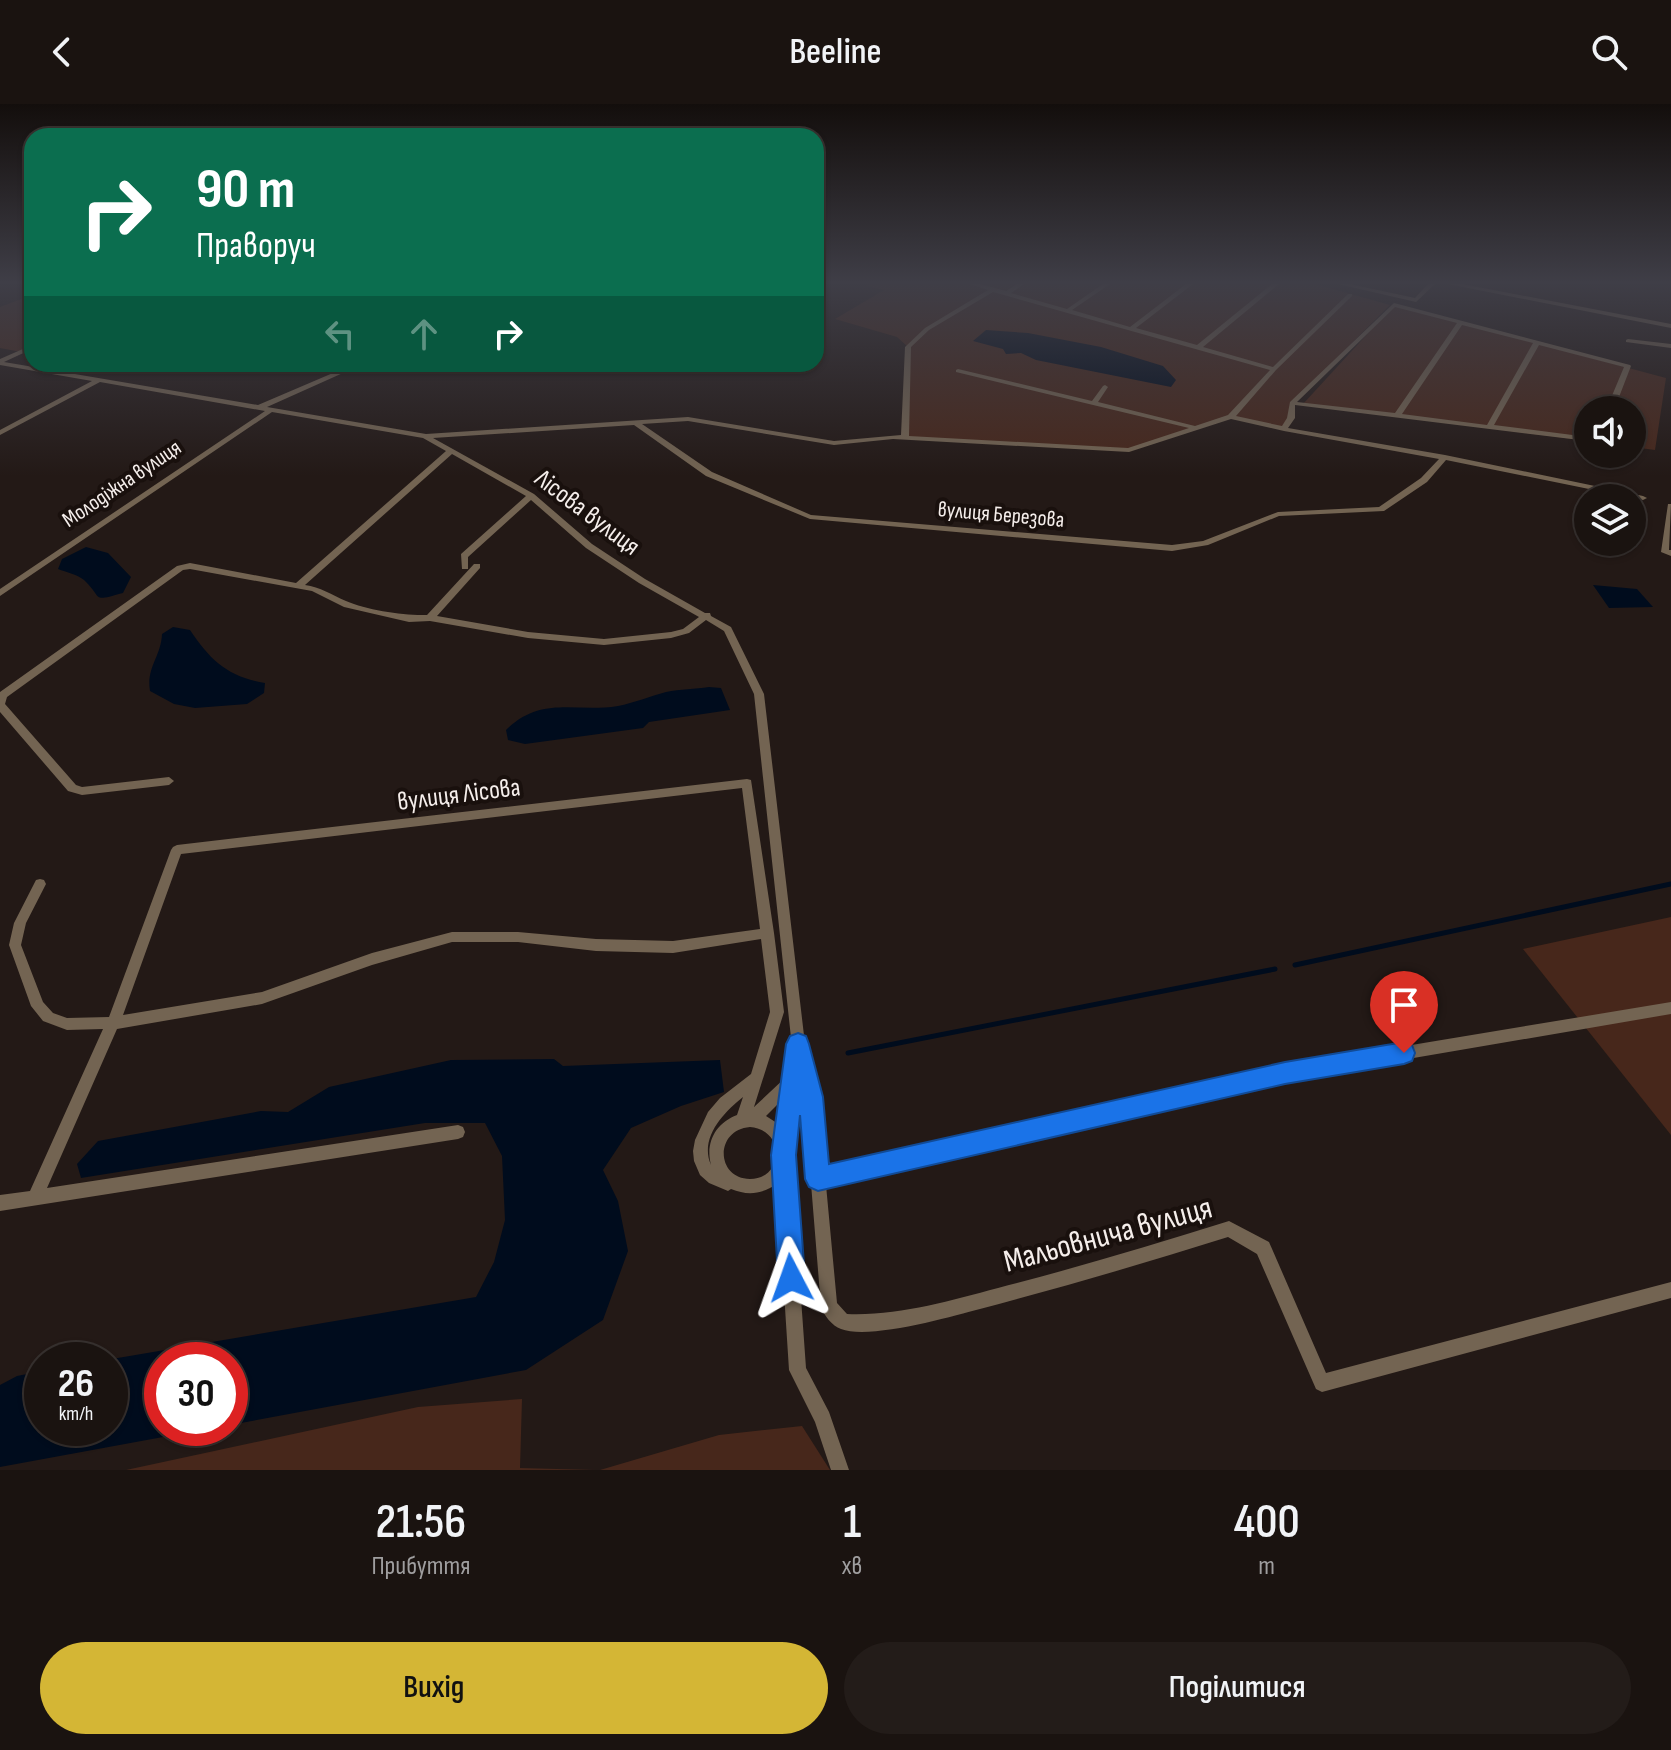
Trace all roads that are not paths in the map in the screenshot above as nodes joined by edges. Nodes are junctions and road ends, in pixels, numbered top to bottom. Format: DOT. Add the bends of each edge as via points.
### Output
graph roads {
  1 [pos="908,348"];
  2 [pos="1198,348"];
  3 [pos="1296,348"];
  4 [pos="1350,348"];
  5 [pos="1443,348"];
  6 [pos="1534,348"];
  7 [pos="1559,348"];
  8 [pos="24,351"];
  9 [pos="0,362"];
  10 [pos="18,367"];
  11 [pos="24,368"];
  12 [pos="1274,369"];
  13 [pos="958,371"];
  14 [pos="46,372"];
  15 [pos="341,372"];
  16 [pos="0,376"];
  17 [pos="97,381"];
  18 [pos="1105,387"];
  19 [pos="1616,396"];
  20 [pos="1094,403"];
  21 [pos="1292,403"];
  22 [pos="257,408"];
  23 [pos="270,410"];
  24 [pos="1397,416"];
  25 [pos="1231,417"];
  26 [pos="635,423"];
  27 [pos="1192,427"];
  28 [pos="1489,427"];
  29 [pos="1284,429"];
  30 [pos="0,433"];
  31 [pos="425,436"];
  32 [pos="1574,437"];
  33 [pos="905,438"];
  34 [pos="452,450"];
  35 [pos="1445,457"];
  36 [pos="1575,484"];
  37 [pos="531,496"];
  38 [pos="1671,506"];
  39 [pos="1670,514"];
  40 [pos="1671,553"];
  41 [pos="477,566"];
  42 [pos="465,567"];
  43 [pos="298,586"];
  44 [pos="0,593"];
  45 [pos="707,615"];
  46 [pos="430,618"];
  47 [pos="0,704"];
  48 [pos="169,781"];
  49 [pos="40,884"];
  50 [pos="768,933"];
  51 [pos="1671,1008"];
  52 [pos="113,1023"];
  53 [pos="798,1044"];
  54 [pos="757,1078"];
  55 [pos="792,1081"];
  56 [pos="748,1119"];
  57 [pos="458,1132"];
  58 [pos="783,1155"];
  59 [pos="818,1179"];
  60 [pos="733,1184"];
  61 [pos="35,1197"];
  62 [pos="0,1203"];
  63 [pos="1671,1290"];
  64 [pos="840,1470"];
  1 -- 33 [label="street"];
  2 -- 12 [label="street"];
  3 -- 12 [label="street"];
  4 -- 21 [label="street"];
  5 -- 24 [label="street"];
  6 -- 28 [label="street"];
  7 -- 19 [label="street" via="1628,366"];
  8 -- 9 [label="street"];
  9 -- 10 [label="street, Лісова вулиця"];
  10 -- 11 [label="street, Лісова вулиця"];
  10 -- 16 [label="street"];
  12 -- 25 [label="street"];
  13 -- 20 [label="street"];
  14 -- 17 [label="street, Лісова вулиця"];
  15 -- 22 [label="street"];
  17 -- 22 [label="street, Лісова вулиця"];
  17 -- 30 [label="street"];
  18 -- 20 [label="street"];
  20 -- 27 [label="street"];
  21 -- 24 [label="street"];
  21 -- 29 [label="street"];
  22 -- 23 [label="street, Лісова вулиця"];
  23 -- 31 [label="street, Лісова вулиця"];
  23 -- 44 [label="street, Молодіжна вулиця"];
  24 -- 28 [label="street"];
  25 -- 27 [label="street"];
  25 -- 29 [label="street"];
  26 -- 31 [label="street"];
  26 -- 33 [label="street" via="688,419 834,443"];
  26 -- 35 [label="street, вулиця Березова" via="709,474 810,517 1172,548 1205,543 1278,514 1381,509 1424,480"];
  27 -- 33 [label="street" via="1129,450"];
  28 -- 32 [label="street"];
  29 -- 35 [label="street"];
  31 -- 34 [label="street, Лісова вулиця"];
  34 -- 37 [label="street, Лісова вулиця"];
  34 -- 43 [label="street"];
  35 -- 36 [label="street"];
  37 -- 42 [label="street" via="464,556"];
  37 -- 45 [label="street, Лісова вулиця" via="589,546"];
  38 -- 39 [label="street"];
  39 -- 40 [label="street" via="1665,552"];
  41 -- 46 [label="street"];
  43 -- 46 [label="street" via="347,605 409,619"];
  43 -- 47 [label="street" via="180,568 3,695"];
  45 -- 46 [label="street" via="671,635 604,642"];
  45 -- 53 [label="street, Лісова вулиця" via="728,629 759,694"];
  47 -- 48 [label="street" via="72,788"];
  49 -- 52 [label="street" via="15,945 38,1006 48,1017 67,1024"];
  50 -- 52 [label="street" via="673,947 452,937 262,998"];
  50 -- 52 [label="street, вулиця Лісова" via="747,783 177,850"];
  50 -- 54 [label="street" via="777,1012"];
  51 -- 59 [label="street" via="1285,1073"];
  52 -- 61 [label="street"];
  53 -- 55 [label="street"];
  53 -- 59 [label="street" via="811,1097"];
  54 -- 56 [label="street"];
  54 -- 60 [label="street" via="722,1106 705,1130 699,1153 703,1168"];
  55 -- 56 [label="street"];
  55 -- 58 [label="street"];
  56 -- 58 [label="street" via="772,1126"];
  56 -- 60 [label="street" via="724,1133 716,1155 724,1177"];
  57 -- 61 [label="street"];
  58 -- 60 [label="street" via="765,1182"];
  58 -- 64 [label="street" via="798,1370 833,1440"];
  59 -- 63 [label="street, Мальовнича вулиця" via="829,1307 843,1322 920,1316 1087,1274 1229,1229 1263,1248 1322,1383"];
  61 -- 62 [label="street"];
}
